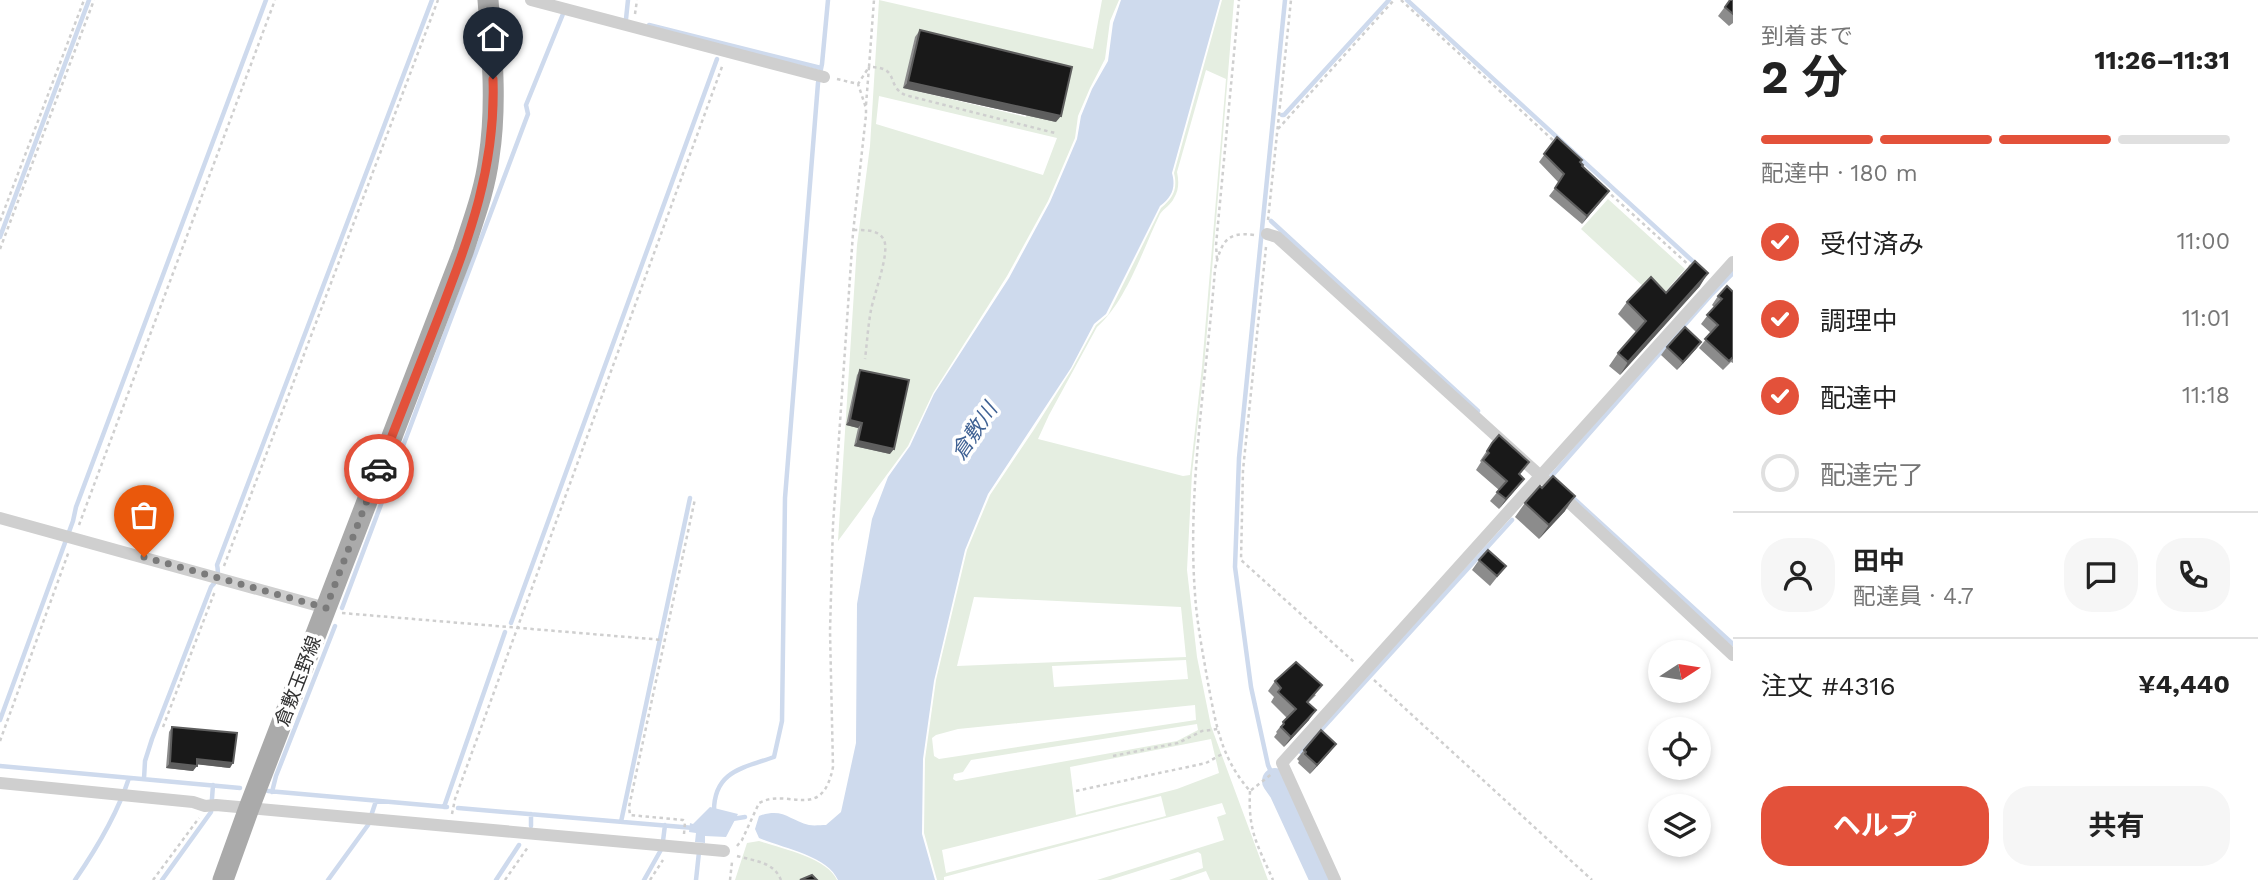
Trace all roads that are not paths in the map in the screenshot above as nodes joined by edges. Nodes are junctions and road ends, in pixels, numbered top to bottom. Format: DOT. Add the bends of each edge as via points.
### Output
graph roads {
  1 [pos="488,0"];
  2 [pos="531,0"];
  3 [pos="820,75"];
  4 [pos="1262,235"];
  5 [pos="1733,262"];
  6 [pos="1541,477"];
  7 [pos="0,518"];
  8 [pos="326,608"];
  9 [pos="1733,655"];
  10 [pos="0,783"];
  11 [pos="249,808"];
  12 [pos="724,852"];
  13 [pos="223,880"];
  14 [pos="1335,880"];
  1 -- 8 [label="main road, 倉敷玉野線" via="494,106 478,207"];
  2 -- 3 [label="street"];
  4 -- 6 [label="street" via="1277,237"];
  5 -- 6 [label="street"];
  6 -- 9 [label="street"];
  6 -- 14 [label="street" via="1368,675 1282,763"];
  7 -- 8 [label="street"];
  8 -- 11 [label="main road, 倉敷玉野線"];
  10 -- 11 [label="street"];
  11 -- 12 [label="street"];
  11 -- 13 [label="main road, 倉敷玉野線"];
}
